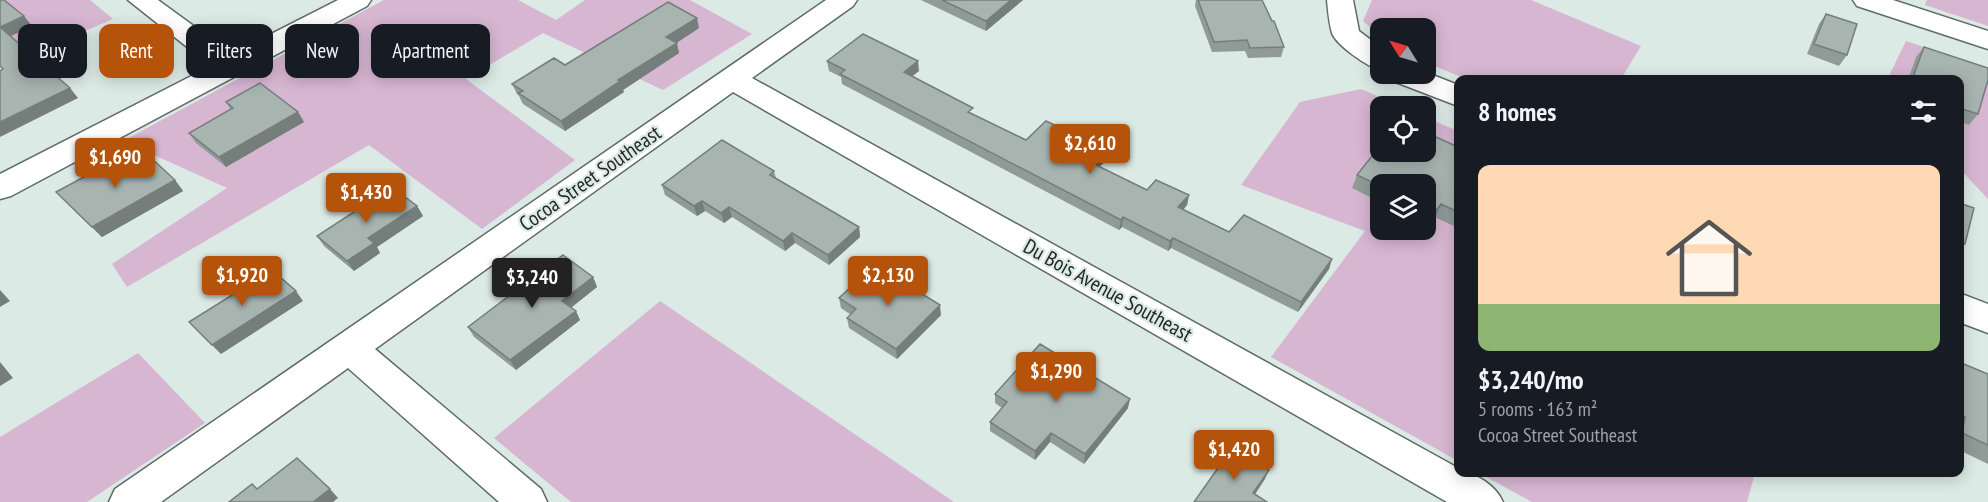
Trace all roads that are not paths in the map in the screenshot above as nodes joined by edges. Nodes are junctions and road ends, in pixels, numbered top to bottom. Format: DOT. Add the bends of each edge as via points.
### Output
graph roads {
  1 [pos="141,0"];
  2 [pos="358,0"];
  3 [pos="844,0"];
  4 [pos="1340,0"];
  5 [pos="1866,0"];
  6 [pos="186,34"];
  7 [pos="1988,40"];
  8 [pos="273,45"];
  9 [pos="1370,53"];
  10 [pos="210,78"];
  11 [pos="732,79"];
  12 [pos="1428,84"];
  13 [pos="1454,94"];
  14 [pos="0,188"];
  15 [pos="1964,309"];
  16 [pos="1988,319"];
  17 [pos="348,347"];
  18 [pos="129,502"];
  19 [pos="527,502"];
  20 [pos="1483,502"];
  1 -- 6 [label="street"];
  2 -- 8 [label="street"];
  3 -- 11 [label="street, Cocoa Street Southeast"];
  4 -- 9 [label="street" via="1346,34"];
  5 -- 7 [label="street"];
  10 -- 14 [label="street"];
  11 -- 17 [label="street, Cocoa Street Southeast"];
  11 -- 20 [label="street, Du Bois Avenue Southeast"];
  12 -- 13 [label="street"];
  15 -- 16 [label="street"];
  17 -- 18 [label="street, Cocoa Street Southeast"];
  17 -- 19 [label="street"];
}
